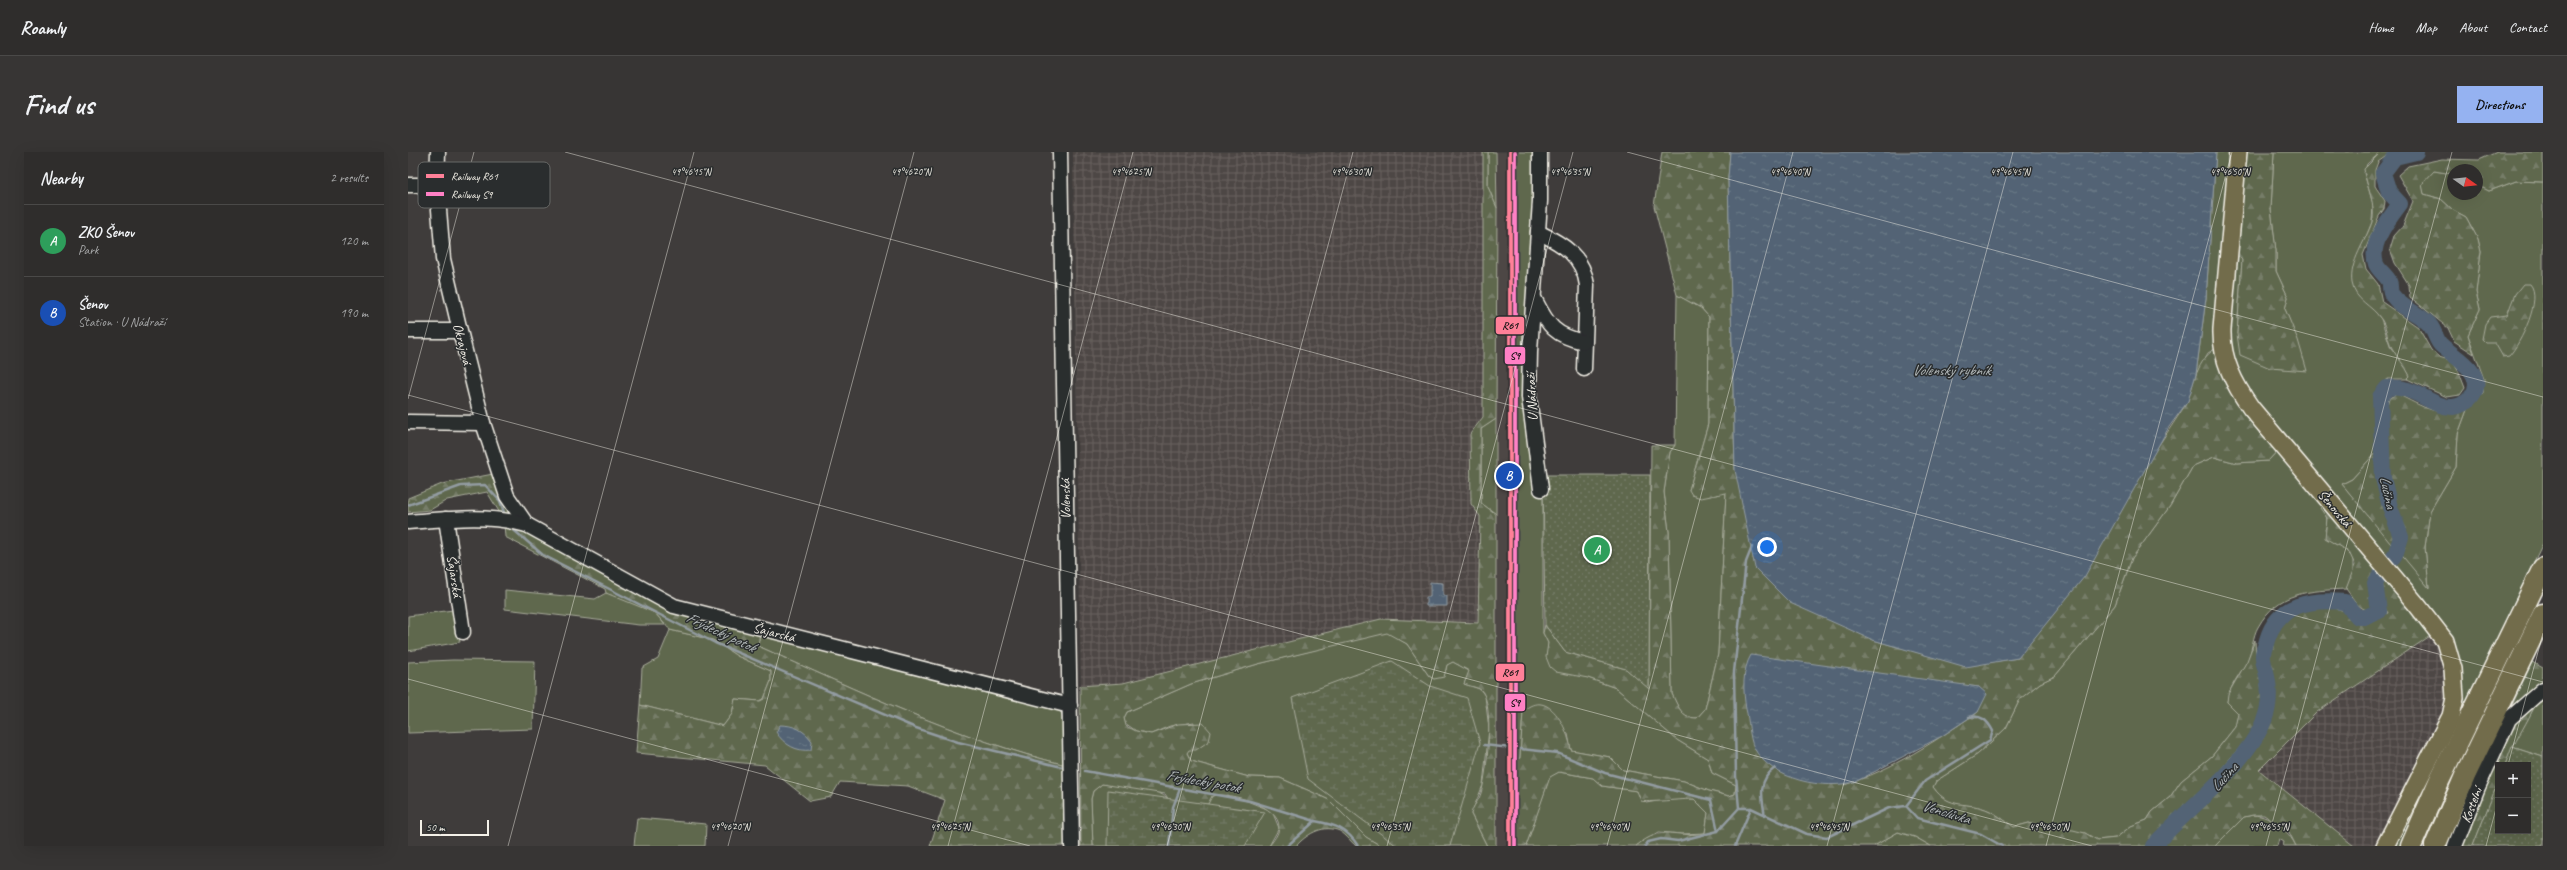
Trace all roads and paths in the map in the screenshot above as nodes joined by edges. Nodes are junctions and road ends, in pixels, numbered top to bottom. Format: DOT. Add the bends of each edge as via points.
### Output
graph roads {
  1 [pos="438,152"];
  2 [pos="1060,152"];
  3 [pos="1540,152"];
  4 [pos="2238,152"];
  5 [pos="438,162"];
  6 [pos="439,208"];
  7 [pos="1538,232"];
  8 [pos="1535,300"];
  9 [pos="408,331"];
  10 [pos="460,331"];
  11 [pos="1584,342"];
  12 [pos="1584,369"];
  13 [pos="408,422"];
  14 [pos="483,423"];
  15 [pos="1541,489"];
  16 [pos="446,519"];
  17 [pos="408,522"];
  18 [pos="527,525"];
  19 [pos="2543,568"];
  20 [pos="2543,614"];
  21 [pos="463,632"];
  22 [pos="2543,689"];
  23 [pos="1070,706"];
  24 [pos="1072,846"];
  25 [pos="2385,846"];
  26 [pos="2411,846"];
  27 [pos="2435,846"];
  28 [pos="2456,846"];
  1 -- 5 [label="street, Okrajová"];
  2 -- 23 [label="street, Volenská"];
  3 -- 7 [label="street, U Nádraží"];
  4 -- 25 [label="main road, Šenovská" via="2222,344 2227,365 2237,388 2251,408 2417,604 2445,641 2453,669 2455,698 2451,716"];
  6 -- 10 [label="street, Okrajová" via="443,259"];
  7 -- 8 [label="street, U Nádraží"];
  7 -- 11 [label="street" via="1561,244 1578,259 1585,271 1587,285"];
  8 -- 11 [label="street" via="1543,316 1561,336"];
  8 -- 15 [label="street, U Nádraží" via="1529,398"];
  9 -- 10 [label="street"];
  10 -- 14 [label="street, Okrajová"];
  11 -- 12 [label="street"];
  13 -- 14 [label="street"];
  14 -- 18 [label="street, Okrajová" via="507,496"];
  16 -- 17 [label="street, Šajarská"];
  16 -- 18 [label="street, Šajarská" via="485,518"];
  16 -- 21 [label="street, Šajarská"];
  18 -- 23 [label="street, Šajarská" via="674,606"];
  19 -- 26 [label="highway" via="2443,772"];
  20 -- 27 [label="highway" via="2465,776"];
  22 -- 28 [label="street, Kostelní" via="2509,719 2478,787"];
  23 -- 24 [label="street, Volenská"];
}
